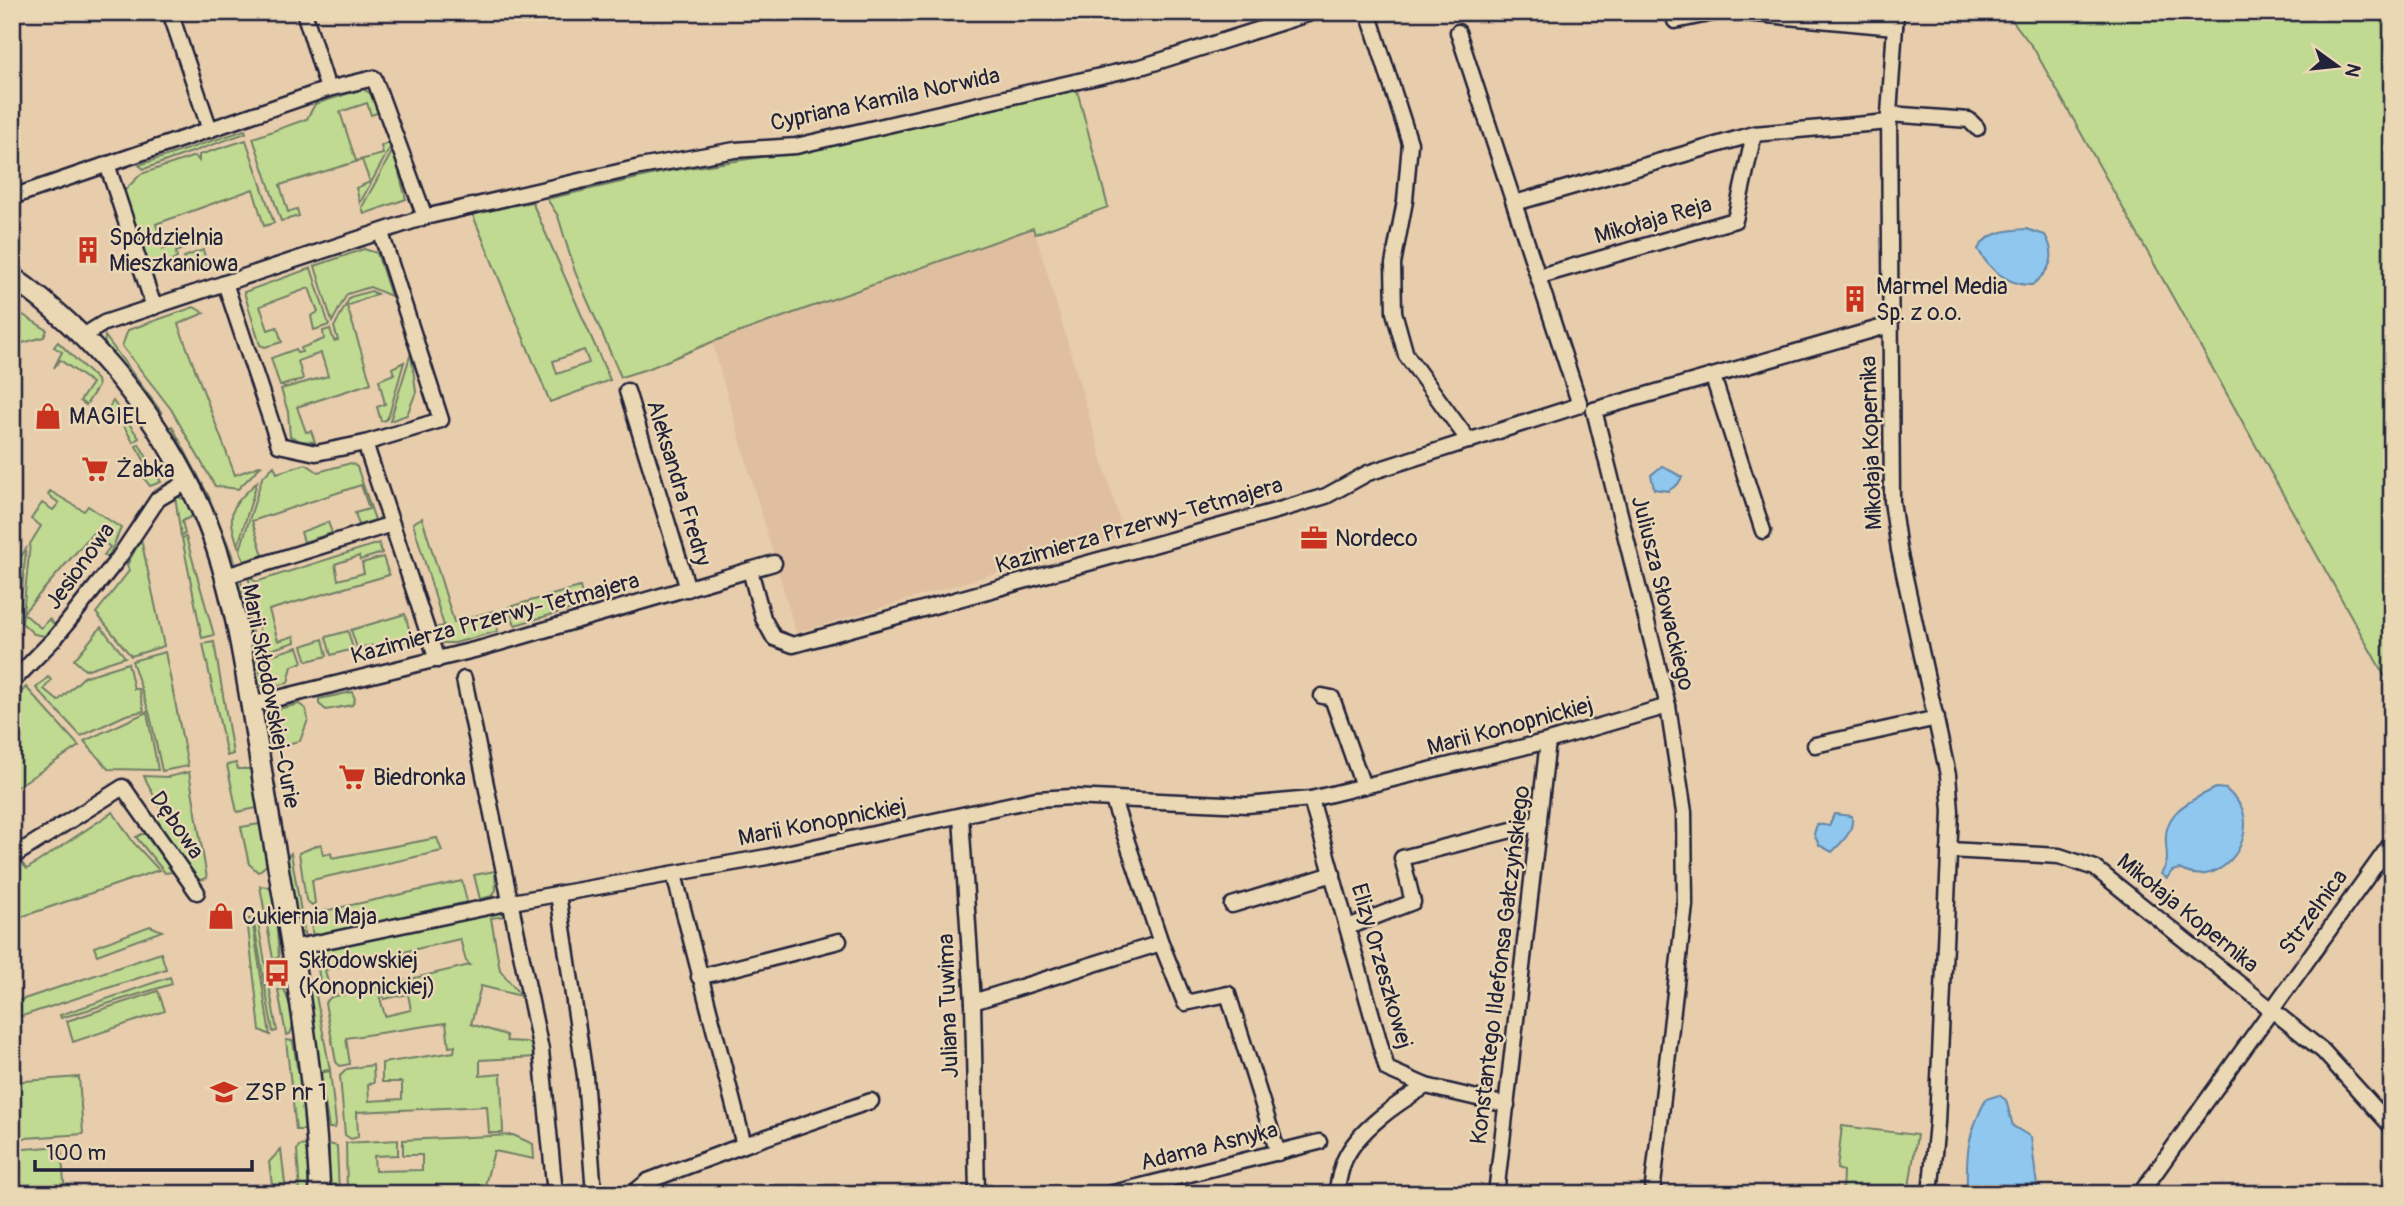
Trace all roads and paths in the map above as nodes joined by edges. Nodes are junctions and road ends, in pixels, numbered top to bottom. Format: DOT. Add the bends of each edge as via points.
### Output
graph roads {
  1 [pos="170,12"];
  2 [pos="304,12"];
  3 [pos="1314,12"];
  4 [pos="1368,12"];
  5 [pos="1718,12"];
  6 [pos="1734,12"];
  7 [pos="1895,20"];
  8 [pos="1675,21"];
  9 [pos="1458,32"];
  10 [pos="328,89"];
  11 [pos="1889,118"];
  12 [pos="1977,128"];
  13 [pos="211,130"];
  14 [pos="1754,134"];
  15 [pos="107,164"];
  16 [pos="12,197"];
  17 [pos="1515,203"];
  18 [pos="425,216"];
  19 [pos="381,233"];
  20 [pos="1540,276"];
  21 [pos="12,277"];
  22 [pos="225,284"];
  23 [pos="154,307"];
  24 [pos="1890,325"];
  25 [pos="83,336"];
  26 [pos="1713,377"];
  27 [pos="627,391"];
  28 [pos="1587,408"];
  29 [pos="1469,441"];
  30 [pos="365,443"];
  31 [pos="187,482"];
  32 [pos="392,524"];
  33 [pos="1763,531"];
  34 [pos="774,563"];
  35 [pos="750,570"];
  36 [pos="223,577"];
  37 [pos="688,589"];
  38 [pos="437,660"];
  39 [pos="464,679"];
  40 [pos="12,681"];
  41 [pos="1322,696"];
  42 [pos="250,705"];
  43 [pos="1668,706"];
  44 [pos="1937,718"];
  45 [pos="1548,741"];
  46 [pos="1815,746"];
  47 [pos="1363,786"];
  48 [pos="1311,799"];
  49 [pos="1113,800"];
  50 [pos="961,817"];
  51 [pos="1539,823"];
  52 [pos="2392,842"];
  53 [pos="1949,850"];
  54 [pos="12,856"];
  55 [pos="674,874"];
  56 [pos="1333,874"];
  57 [pos="197,892"];
  58 [pos="558,894"];
  59 [pos="512,902"];
  60 [pos="1233,905"];
  61 [pos="1348,928"];
  62 [pos="839,941"];
  63 [pos="1161,943"];
  64 [pos="292,948"];
  65 [pos="699,977"];
  66 [pos="972,1002"];
  67 [pos="2270,1009"];
  68 [pos="1426,1086"];
  69 [pos="871,1101"];
  70 [pos="1507,1105"];
  71 [pos="2392,1127"];
  72 [pos="1319,1142"];
  73 [pos="744,1144"];
  74 [pos="1278,1153"];
  75 [pos="320,1194"];
  76 [pos="555,1194"];
  77 [pos="594,1194"];
  78 [pos="632,1194"];
  79 [pos="977,1194"];
  80 [pos="1109,1194"];
  81 [pos="1336,1194"];
  82 [pos="1496,1194"];
  83 [pos="1652,1194"];
  84 [pos="1930,1194"];
  85 [pos="2140,1194"];
  1 -- 13 [label="street"];
  2 -- 10 [label="street"];
  3 -- 18 [label="street, Cypriana Kamila Norwida" via="1144,66 796,146 735,150 640,167"];
  4 -- 29 [label="street" via="1410,143 1394,264 1394,312 1406,355"];
  5 -- 8 [label="street"];
  6 -- 7 [label="street"];
  7 -- 11 [label="street, Mikołaja Kopernika"];
  9 -- 17 [label="street, Juliusza Słowackiego"];
  10 -- 13 [label="street"];
  10 -- 18 [label="street" via="374,78"];
  11 -- 12 [label="street" via="1969,120"];
  11 -- 14 [label="street"];
  11 -- 24 [label="street, Mikołaja Kopernika"];
  13 -- 15 [label="street"];
  14 -- 17 [label="street"];
  14 -- 20 [label="street, Mikołaja Reja" via="1735,220"];
  15 -- 16 [label="street"];
  15 -- 23 [label="street"];
  17 -- 20 [label="street, Juliusza Słowackiego"];
  18 -- 19 [label="street, Cypriana Kamila Norwida"];
  19 -- 22 [label="street, Cypriana Kamila Norwida"];
  19 -- 30 [label="street" via="440,420"];
  20 -- 28 [label="street, Juliusza Słowackiego"];
  21 -- 25 [label="street, Marii Skłodowskiej-Curie"];
  22 -- 23 [label="street, Cypriana Kamila Norwida"];
  22 -- 30 [label="street" via="279,445 316,453"];
  23 -- 25 [label="street, Cypriana Kamila Norwida" via="104,323"];
  24 -- 26 [label="street, Kazimierza Przerwy-Tetmajera"];
  24 -- 44 [label="street, Mikołaja Kopernika" via="1892,501"];
  25 -- 31 [label="street, Marii Skłodowskiej-Curie" via="133,393"];
  26 -- 28 [label="street, Kazimierza Przerwy-Tetmajera"];
  26 -- 33 [label="street"];
  27 -- 37 [label="street, Aleksandra Fredry"];
  28 -- 29 [label="street, Kazimierza Przerwy-Tetmajera"];
  28 -- 43 [label="street, Juliusza Słowackiego"];
  29 -- 35 [label="street, Kazimierza Przerwy-Tetmajera" via="1368,473 1326,496 793,645 774,638 763,618"];
  30 -- 32 [label="street"];
  31 -- 36 [label="street, Marii Skłodowskiej-Curie" via="203,513"];
  31 -- 40 [label="street, Jesionowa" via="158,499 63,628"];
  32 -- 36 [label="street"];
  32 -- 38 [label="street"];
  34 -- 35 [label="street, Kazimierza Przerwy-Tetmajera"];
  35 -- 37 [label="street, Kazimierza Przerwy-Tetmajera"];
  36 -- 42 [label="street, Marii Skłodowskiej-Curie"];
  37 -- 38 [label="street, Kazimierza Przerwy-Tetmajera"];
  38 -- 42 [label="street, Kazimierza Przerwy-Tetmajera"];
  39 -- 59 [label="street"];
  41 -- 47 [label="street" via="1332,698"];
  42 -- 64 [label="street, Marii Skłodowskiej-Curie"];
  43 -- 45 [label="street, Marii Konopnickiej"];
  43 -- 83 [label="street, Juliusza Słowackiego" via="1684,811 1685,905"];
  44 -- 46 [label="street"];
  44 -- 53 [label="street, Mikołaja Kopernika" via="1948,775"];
  45 -- 47 [label="street, Marii Konopnickiej"];
  45 -- 51 [label="street, Konstantego Ildefonsa Gałczyńskiego"];
  47 -- 48 [label="street, Marii Konopnickiej"];
  48 -- 49 [label="street, Marii Konopnickiej" via="1247,805"];
  48 -- 56 [label="street, Elizy Orzeszkowej"];
  49 -- 50 [label="street, Marii Konopnickiej" via="1036,799"];
  49 -- 63 [label="street"];
  50 -- 55 [label="street, Marii Konopnickiej"];
  50 -- 66 [label="street, Juliana Tuwima"];
  51 -- 61 [label="street" via="1402,858 1413,902"];
  51 -- 70 [label="street, Konstantego Ildefonsa Gałczyńskiego"];
  52 -- 67 [label="street, Strzelnica"];
  53 -- 67 [label="street, Mikołaja Kopernika" via="2059,856 2095,868"];
  53 -- 84 [label="street, Mikołaja Kopernika"];
  54 -- 57 [label="street, Dębowa" via="123,787"];
  55 -- 58 [label="street, Marii Konopnickiej"];
  55 -- 65 [label="street"];
  56 -- 60 [label="street, Elizy Orzeszkowej"];
  56 -- 61 [label="street, Elizy Orzeszkowej"];
  58 -- 59 [label="street, Marii Konopnickiej"];
  58 -- 77 [label="street" via="585,1076"];
  59 -- 64 [label="street, Marii Konopnickiej"];
  59 -- 76 [label="street" via="541,1050"];
  61 -- 68 [label="street, Elizy Orzeszkowej" via="1387,1069"];
  62 -- 65 [label="street"];
  63 -- 66 [label="street"];
  63 -- 74 [label="street" via="1185,1003 1228,994"];
  64 -- 75 [label="street, Marii Skłodowskiej-Curie" via="313,1077"];
  65 -- 73 [label="street"];
  66 -- 79 [label="street, Juliana Tuwima"];
  67 -- 71 [label="street" via="2323,1051"];
  67 -- 85 [label="street, Strzelnica"];
  68 -- 70 [label="street, Elizy Orzeszkowej"];
  68 -- 81 [label="street" via="1357,1141 1344,1161"];
  69 -- 73 [label="street"];
  70 -- 82 [label="street, Konstantego Ildefonsa Gałczyńskiego"];
  72 -- 74 [label="street, Adama Asnyka"];
  73 -- 78 [label="street" via="648,1181"];
  74 -- 80 [label="street, Adama Asnyka"];
}
